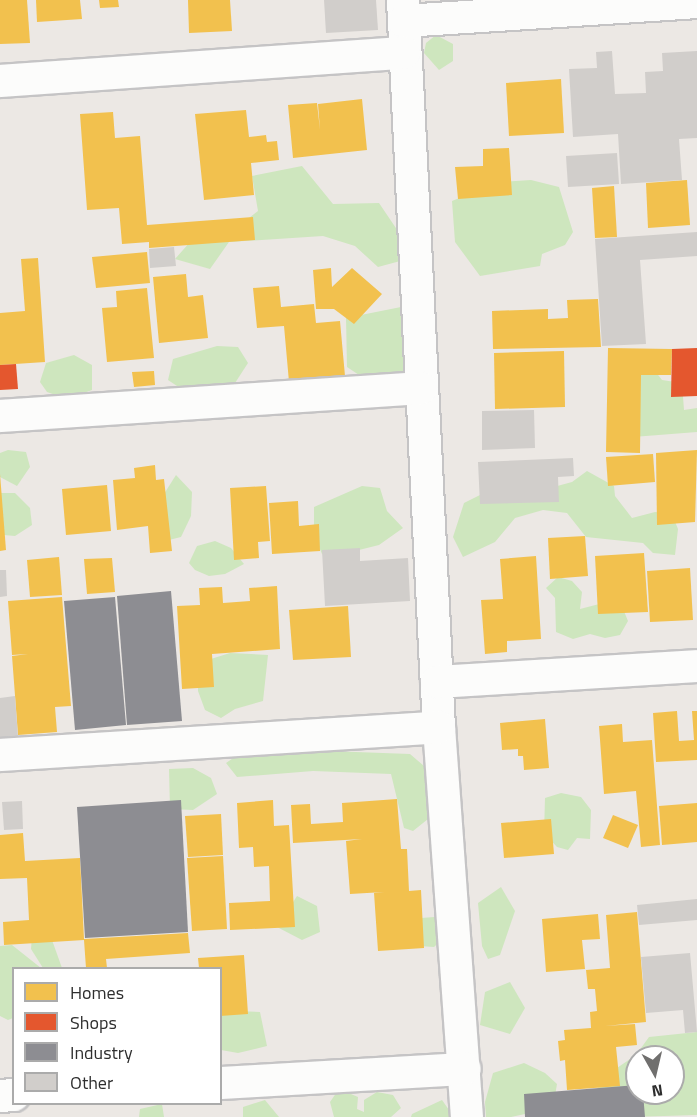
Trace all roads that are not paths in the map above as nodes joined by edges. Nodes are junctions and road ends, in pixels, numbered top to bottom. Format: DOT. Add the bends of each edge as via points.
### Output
graph roads {
  1 [pos="697,2"];
  2 [pos="403,10"];
  3 [pos="404,53"];
  4 [pos="0,81"];
  5 [pos="421,388"];
  6 [pos="0,417"];
  7 [pos="697,666"];
  8 [pos="437,682"];
  9 [pos="439,727"];
  10 [pos="0,755"];
  11 [pos="465,1069"];
  12 [pos="222,1083"];
  13 [pos="468,1117"];
  1 -- 2 [label="street"];
  2 -- 3 [label="street"];
  3 -- 4 [label="street"];
  3 -- 5 [label="street"];
  5 -- 6 [label="street"];
  5 -- 8 [label="street"];
  7 -- 8 [label="street"];
  8 -- 9 [label="street"];
  9 -- 10 [label="street"];
  9 -- 11 [label="street"];
  11 -- 12 [label="street"];
  11 -- 13 [label="street"];
}
